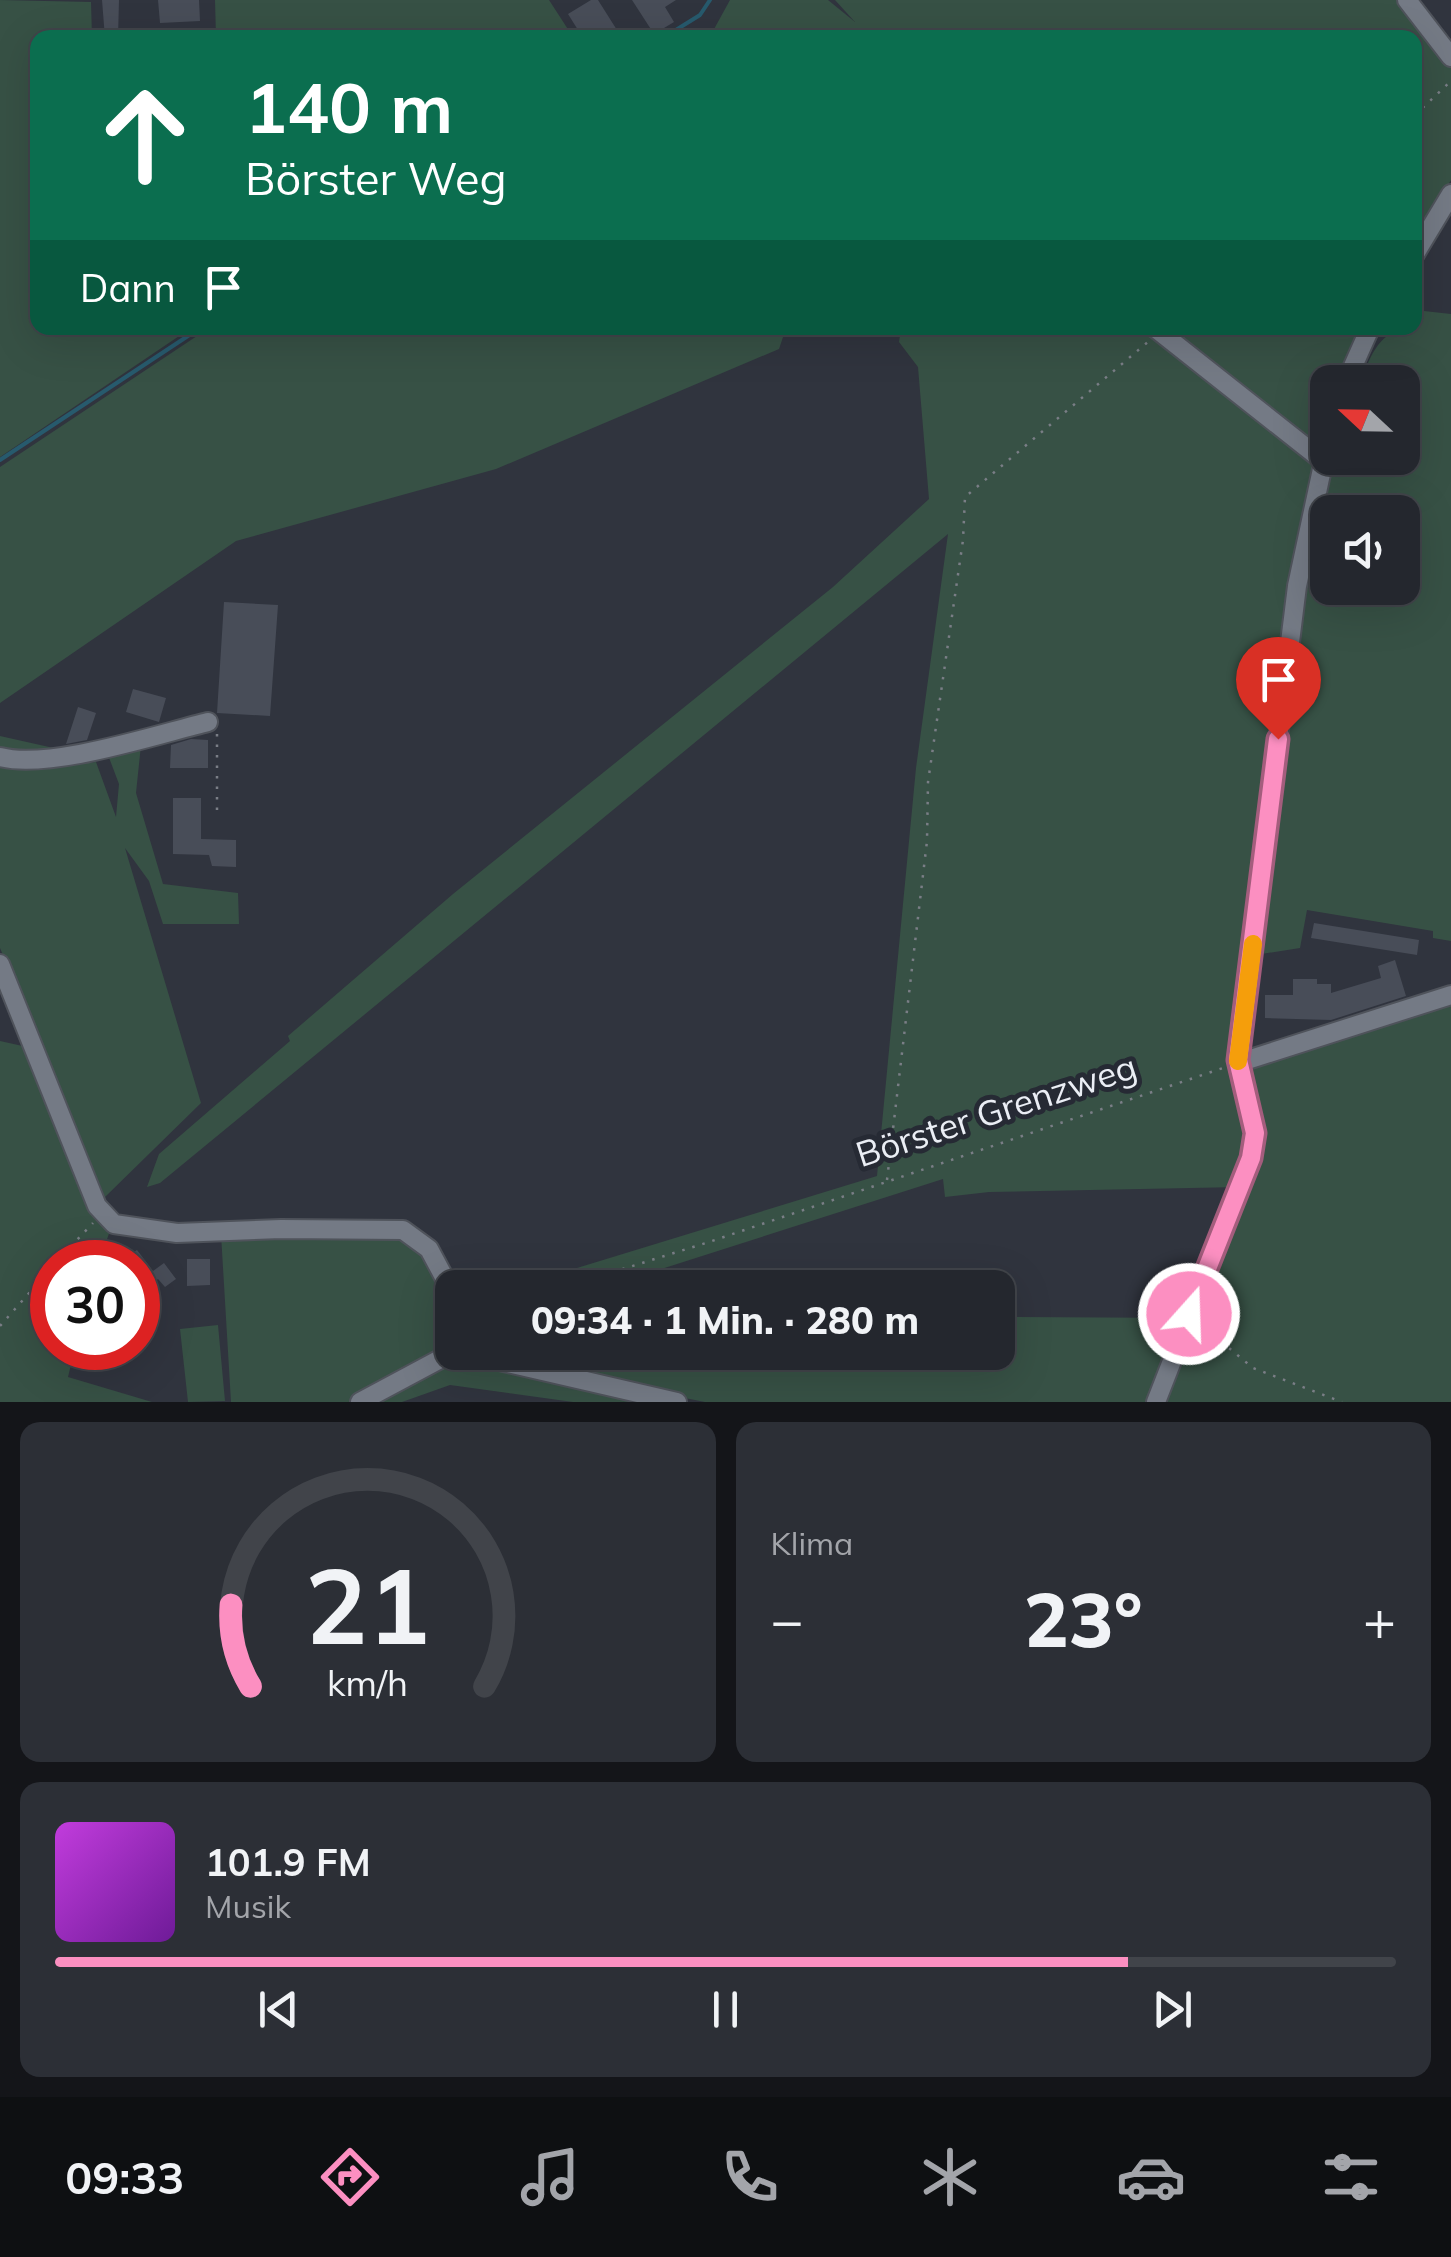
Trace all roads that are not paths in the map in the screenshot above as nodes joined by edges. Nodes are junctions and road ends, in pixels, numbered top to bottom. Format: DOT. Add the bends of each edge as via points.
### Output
graph roads {
  1 [pos="1407,0"];
  2 [pos="1451,57"];
  3 [pos="1451,194"];
  4 [pos="1422,242"];
  5 [pos="1164,335"];
  6 [pos="1367,335"];
  7 [pos="1354,365"];
  8 [pos="1310,450"];
  9 [pos="1319,475"];
  10 [pos="208,722"];
  11 [pos="0,757"];
  12 [pos="0,964"];
  13 [pos="1451,995"];
  14 [pos="1238,1063"];
  15 [pos="442,1270"];
  16 [pos="435,1362"];
  17 [pos="541,1370"];
  18 [pos="360,1402"];
  19 [pos="677,1402"];
  20 [pos="1156,1402"];
  1 -- 2 [label="street"];
  3 -- 4 [label="street"];
  5 -- 8 [label="street"];
  6 -- 7 [label="street"];
  9 -- 14 [label="street" via="1297,586"];
  10 -- 11 [label="street" via="94,750 16,761"];
  12 -- 15 [label="street" via="102,1214 114,1224 177,1233 403,1230"];
  13 -- 14 [label="street"];
  14 -- 20 [label="street" via="1255,1133 1251,1158"];
  16 -- 18 [label="street"];
  17 -- 19 [label="street"];
}
